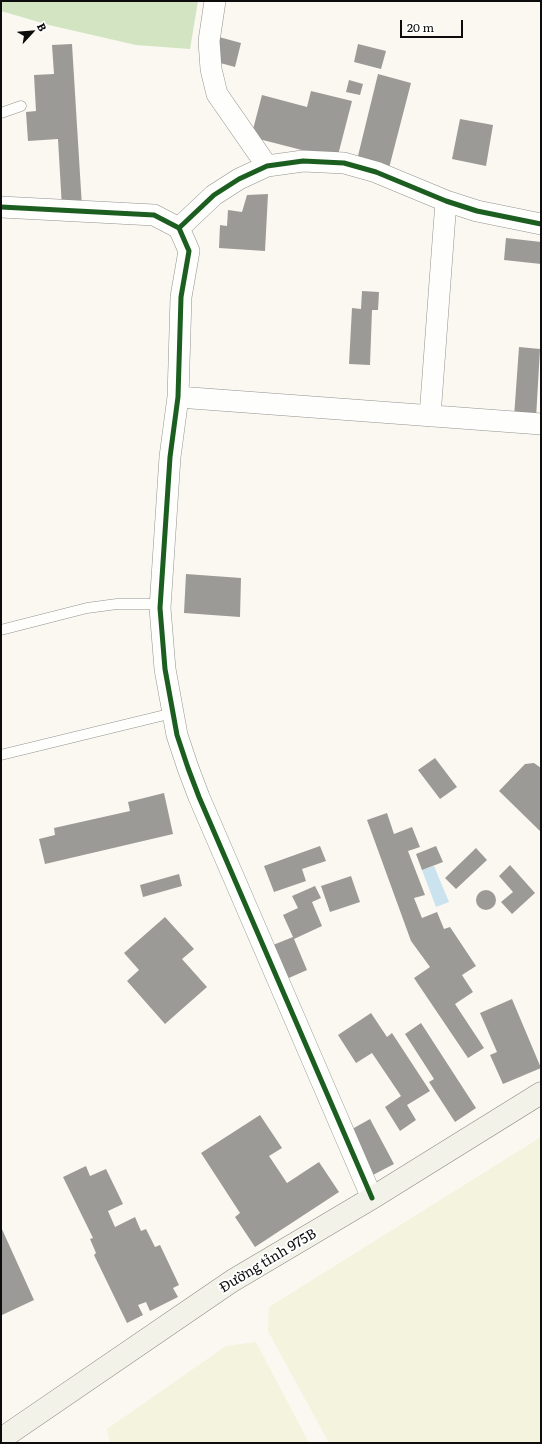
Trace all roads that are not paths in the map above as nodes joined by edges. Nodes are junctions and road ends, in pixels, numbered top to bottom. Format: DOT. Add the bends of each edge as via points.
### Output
graph roads {
  1 [pos="214,1"];
  2 [pos="21,106"];
  3 [pos="1,113"];
  4 [pos="267,166"];
  5 [pos="446,201"];
  6 [pos="1,208"];
  7 [pos="541,224"];
  8 [pos="180,228"];
  9 [pos="178,397"];
  10 [pos="430,416"];
  11 [pos="541,424"];
  12 [pos="160,604"];
  13 [pos="1,630"];
  14 [pos="173,713"];
  15 [pos="1,755"];
  16 [pos="541,1093"];
  17 [pos="372,1198"];
  18 [pos="1,1439"];
  1 -- 4 [label="street" via="209,41 211,69 217,94"];
  2 -- 3 [label="lane"];
  4 -- 5 [label="street" via="303,161 344,164 376,172"];
  4 -- 8 [label="street" via="239,179 214,196"];
  5 -- 7 [label="street" via="477,211"];
  5 -- 10 [label="street"];
  6 -- 8 [label="street" via="154,215"];
  8 -- 9 [label="street" via="189,251 181,297"];
  9 -- 10 [label="street"];
  9 -- 12 [label="street" via="170,457"];
  10 -- 11 [label="street"];
  12 -- 13 [label="lane" via="117,604 87,608"];
  12 -- 14 [label="street" via="165,669"];
  14 -- 15 [label="lane"];
  14 -- 17 [label="street" via="188,768"];
  16 -- 17 [label="main road, Đường tỉnh 975B"];
  17 -- 18 [label="main road, Đường tỉnh 975B" via="232,1281"];
}
